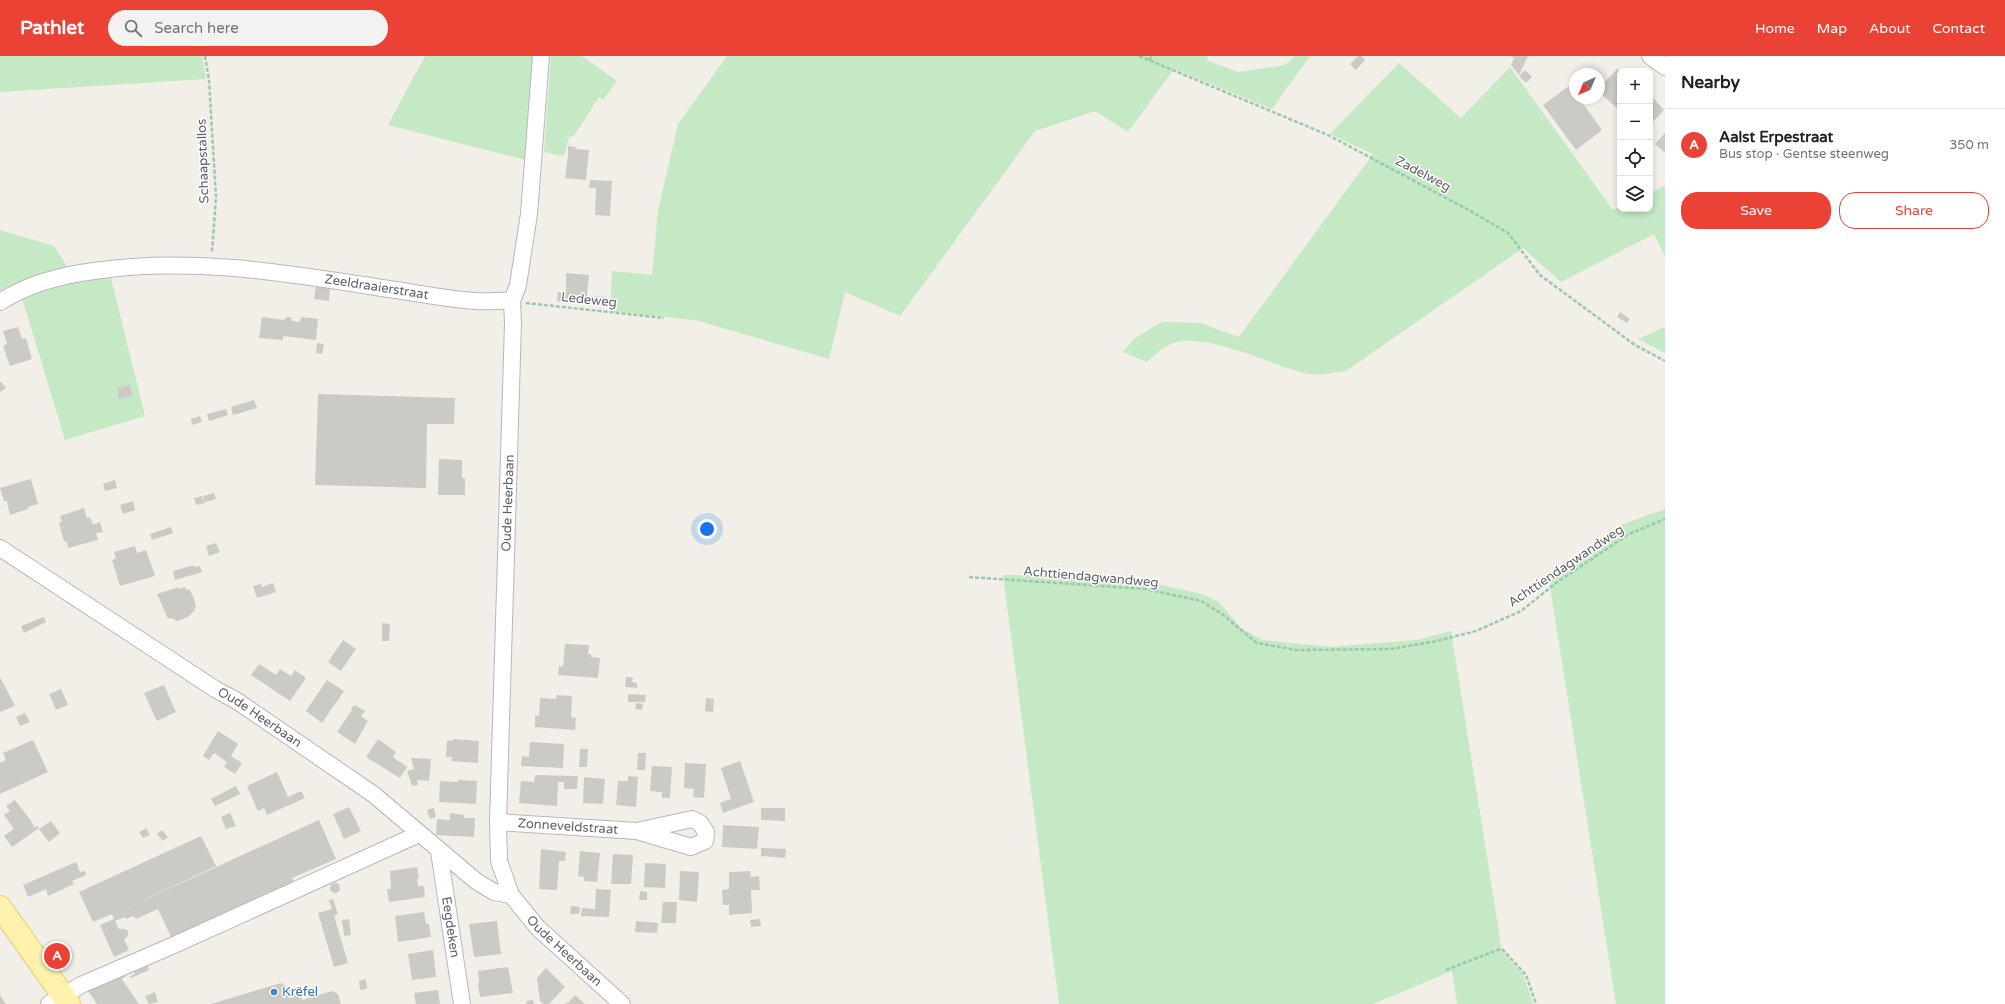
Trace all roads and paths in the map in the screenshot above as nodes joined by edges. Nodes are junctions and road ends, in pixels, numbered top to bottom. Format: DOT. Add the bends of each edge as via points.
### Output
graph roads {
  1 [pos="205,56"];
  2 [pos="541,56"];
  3 [pos="1139,56"];
  4 [pos="1152,56"];
  5 [pos="1650,56"];
  6 [pos="1149,60"];
  7 [pos="1665,67"];
  8 [pos="210,266"];
  9 [pos="0,302"];
  10 [pos="512,302"];
  11 [pos="664,318"];
  12 [pos="1665,361"];
  13 [pos="1665,519"];
  14 [pos="0,548"];
  15 [pos="969,577"];
  16 [pos="498,822"];
  17 [pos="637,831"];
  18 [pos="419,834"];
  19 [pos="439,851"];
  20 [pos="511,895"];
  21 [pos="0,907"];
  22 [pos="1446,970"];
  23 [pos="61,1002"];
  24 [pos="462,1004"];
  25 [pos="622,1004"];
  26 [pos="1536,1004"];
  1 -- 8 [label="path, Schaapstallos" via="209,80 216,197"];
  2 -- 10 [label="street" via="529,214 518,285"];
  3 -- 6 [label="path, Zadelweg"];
  4 -- 6 [label="path"];
  5 -- 7 [label="street"];
  6 -- 12 [label="path, Zadelweg" via="1328,135 1467,209 1508,233 1540,275 1635,345"];
  8 -- 9 [label="street, Zeeldraaierstraat" via="169,264 113,268 68,275 36,284"];
  8 -- 10 [label="street, Zeeldraaierstraat" via="476,301"];
  10 -- 11 [label="path, Ledeweg"];
  10 -- 16 [label="street, Oude Heerbaan"];
  13 -- 15 [label="path, Achttiendagwandweg" via="1629,534 1556,583 1521,611 1476,631 1391,648 1296,650 1257,643 1222,614 1201,601 1146,589"];
  14 -- 18 [label="street, Oude Heerbaan" via="304,746 373,794"];
  16 -- 17 [label="street, Zonneveldstraat"];
  16 -- 20 [label="street, Oude Heerbaan" via="499,861"];
  18 -- 19 [label="street, Oude Heerbaan"];
  18 -- 23 [label="street" via="174,946 81,985"];
  19 -- 20 [label="street, Oude Heerbaan" via="494,892"];
  19 -- 24 [label="street, Eegdeken"];
  20 -- 25 [label="street, Oude Heerbaan" via="538,928"];
  21 -- 23 [label="main road"];
  22 -- 26 [label="path" via="1503,950 1526,975"];
}
